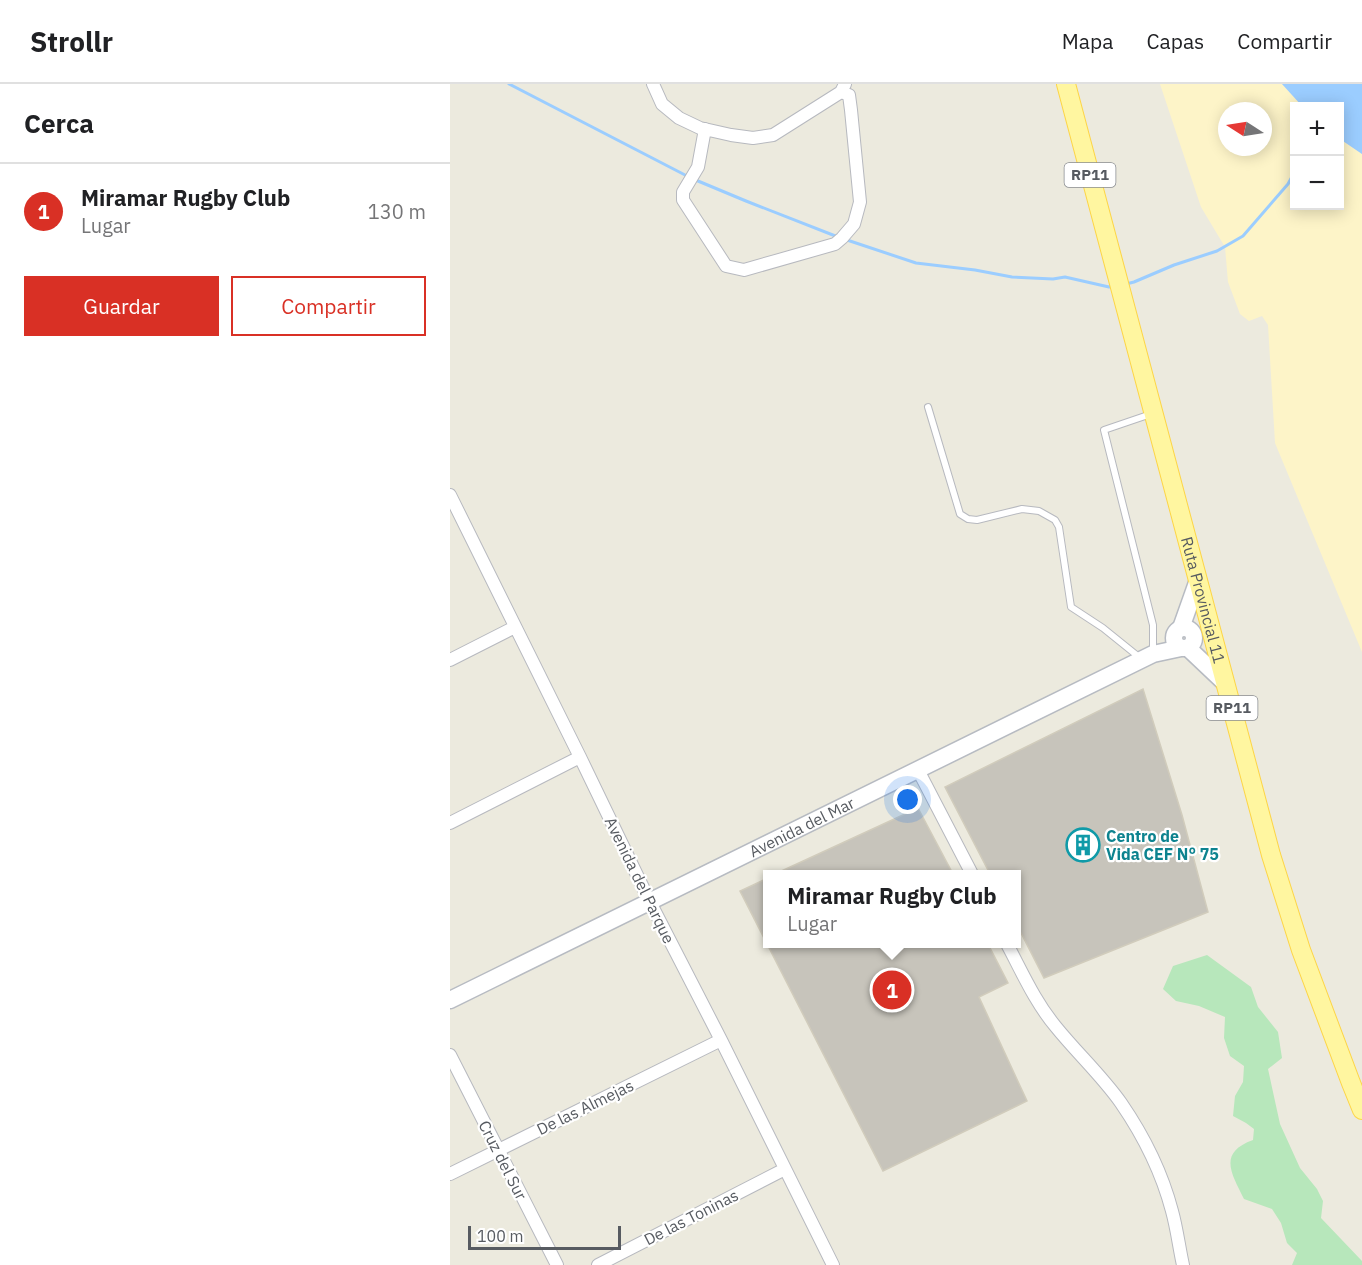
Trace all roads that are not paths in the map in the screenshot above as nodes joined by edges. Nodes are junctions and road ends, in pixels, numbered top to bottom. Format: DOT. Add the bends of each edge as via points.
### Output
graph roads {
  1 [pos="653,84"];
  2 [pos="1066,84"];
  3 [pos="843,88"];
  4 [pos="705,129"];
  5 [pos="928,407"];
  6 [pos="1154,413"];
  7 [pos="451,498"];
  8 [pos="1198,580"];
  9 [pos="515,627"];
  10 [pos="1211,628"];
  11 [pos="1186,637"];
  12 [pos="1147,657"];
  13 [pos="450,660"];
  14 [pos="1225,683"];
  15 [pos="580,757"];
  16 [pos="918,770"];
  17 [pos="450,823"];
  18 [pos="970,870"];
  19 [pos="650,902"];
  20 [pos="1009,948"];
  21 [pos="450,1000"];
  22 [pos="721,1040"];
  23 [pos="450,1054"];
  24 [pos="1362,1110"];
  25 [pos="498,1151"];
  26 [pos="785,1168"];
  27 [pos="450,1174"];
  28 [pos="557,1265"];
  29 [pos="598,1265"];
  30 [pos="833,1265"];
  31 [pos="1183,1265"];
  1 -- 4 [label="street" via="662,104"];
  2 -- 6 [label="main road, Ruta Provincial 11 / RP11"];
  3 -- 4 [label="street" via="773,135 753,138"];
  3 -- 4 [label="street" via="849,95 860,202 854,224 835,244 744,270 726,266 683,200 683,192 698,167"];
  5 -- 12 [label="lane" via="960,514 977,520 1022,509 1039,511 1055,520 1071,607"];
  6 -- 8 [label="main road, Ruta Provincial 11 / RP11"];
  6 -- 12 [label="lane" via="1104,430 1153,625"];
  7 -- 9 [label="street, Avenida del Parque"];
  8 -- 10 [label="main road, Ruta Provincial 11 / RP11"];
  8 -- 11 [label="main road, Avenida del Mar"];
  9 -- 13 [label="street"];
  9 -- 15 [label="street, Avenida del Parque"];
  10 -- 11 [label="main road"];
  10 -- 14 [label="main road, Ruta Provincial 11 / RP11"];
  11 -- 12 [label="main road, Avenida del Mar"];
  11 -- 14 [label="main road"];
  12 -- 16 [label="main road, Avenida del Mar"];
  14 -- 24 [label="main road, Ruta Provincial 11 / RP11" via="1283,898"];
  15 -- 17 [label="street"];
  15 -- 19 [label="street, Avenida del Parque"];
  16 -- 18 [label="street"];
  16 -- 19 [label="main road, Avenida del Mar"];
  19 -- 21 [label="main road, Avenida del Mar"];
  19 -- 22 [label="street, Avenida del Parque"];
  20 -- 31 [label="street" via="1040,1005 1121,1103 1143,1139 1172,1210"];
  22 -- 25 [label="street, De las Almejas"];
  22 -- 26 [label="street, Avenida del Parque"];
  23 -- 25 [label="street, Cruz del Sur"];
  25 -- 27 [label="street, De las Almejas"];
  25 -- 28 [label="street, Cruz del Sur"];
  26 -- 29 [label="street, De las Toninas"];
  26 -- 30 [label="street, Avenida del Parque"];
}
